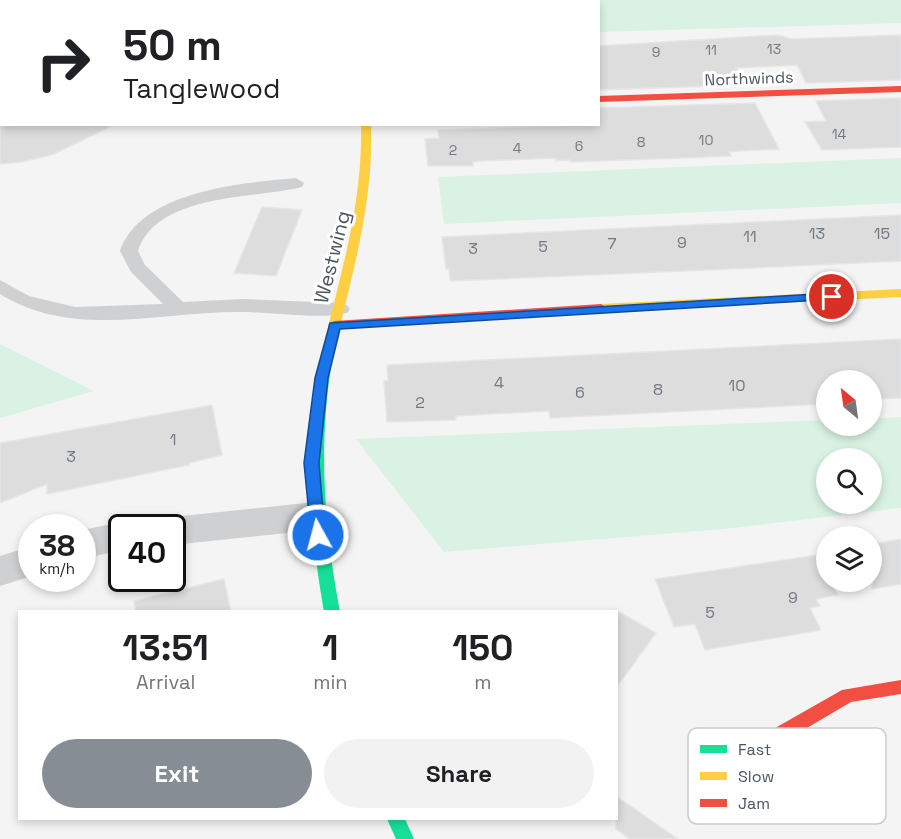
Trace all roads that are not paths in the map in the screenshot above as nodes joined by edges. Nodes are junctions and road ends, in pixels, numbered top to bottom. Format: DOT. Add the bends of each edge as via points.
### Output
graph roads {
  1 [pos="901,88"];
  2 [pos="600,99"];
  3 [pos="366,126"];
  4 [pos="296,183"];
  5 [pos="0,286"];
  6 [pos="901,293"];
  7 [pos="179,309"];
  8 [pos="337,317"];
  9 [pos="315,516"];
  10 [pos="186,530"];
  11 [pos="18,565"];
  12 [pos="0,571"];
  13 [pos="332,610"];
  14 [pos="901,687"];
  15 [pos="791,728"];
  16 [pos="396,820"];
  17 [pos="405,839"];
  1 -- 2 [label="street, Northwinds"];
  3 -- 8 [label="street, Westwing" via="370,152 366,199"];
  4 -- 7 [label="lane" via="234,190 171,209 149,221 135,235 129,251 137,268"];
  5 -- 7 [label="lane" via="29,301 91,314 131,315"];
  6 -- 8 [label="street"];
  7 -- 8 [label="lane" via="236,306"];
  8 -- 9 [label="street, Westwing" via="321,378 312,463"];
  9 -- 10 [label="street"];
  9 -- 13 [label="street, Westwing"];
  11 -- 12 [label="street"];
  14 -- 15 [label="street" via="848,695"];
  16 -- 17 [label="street"];
}
